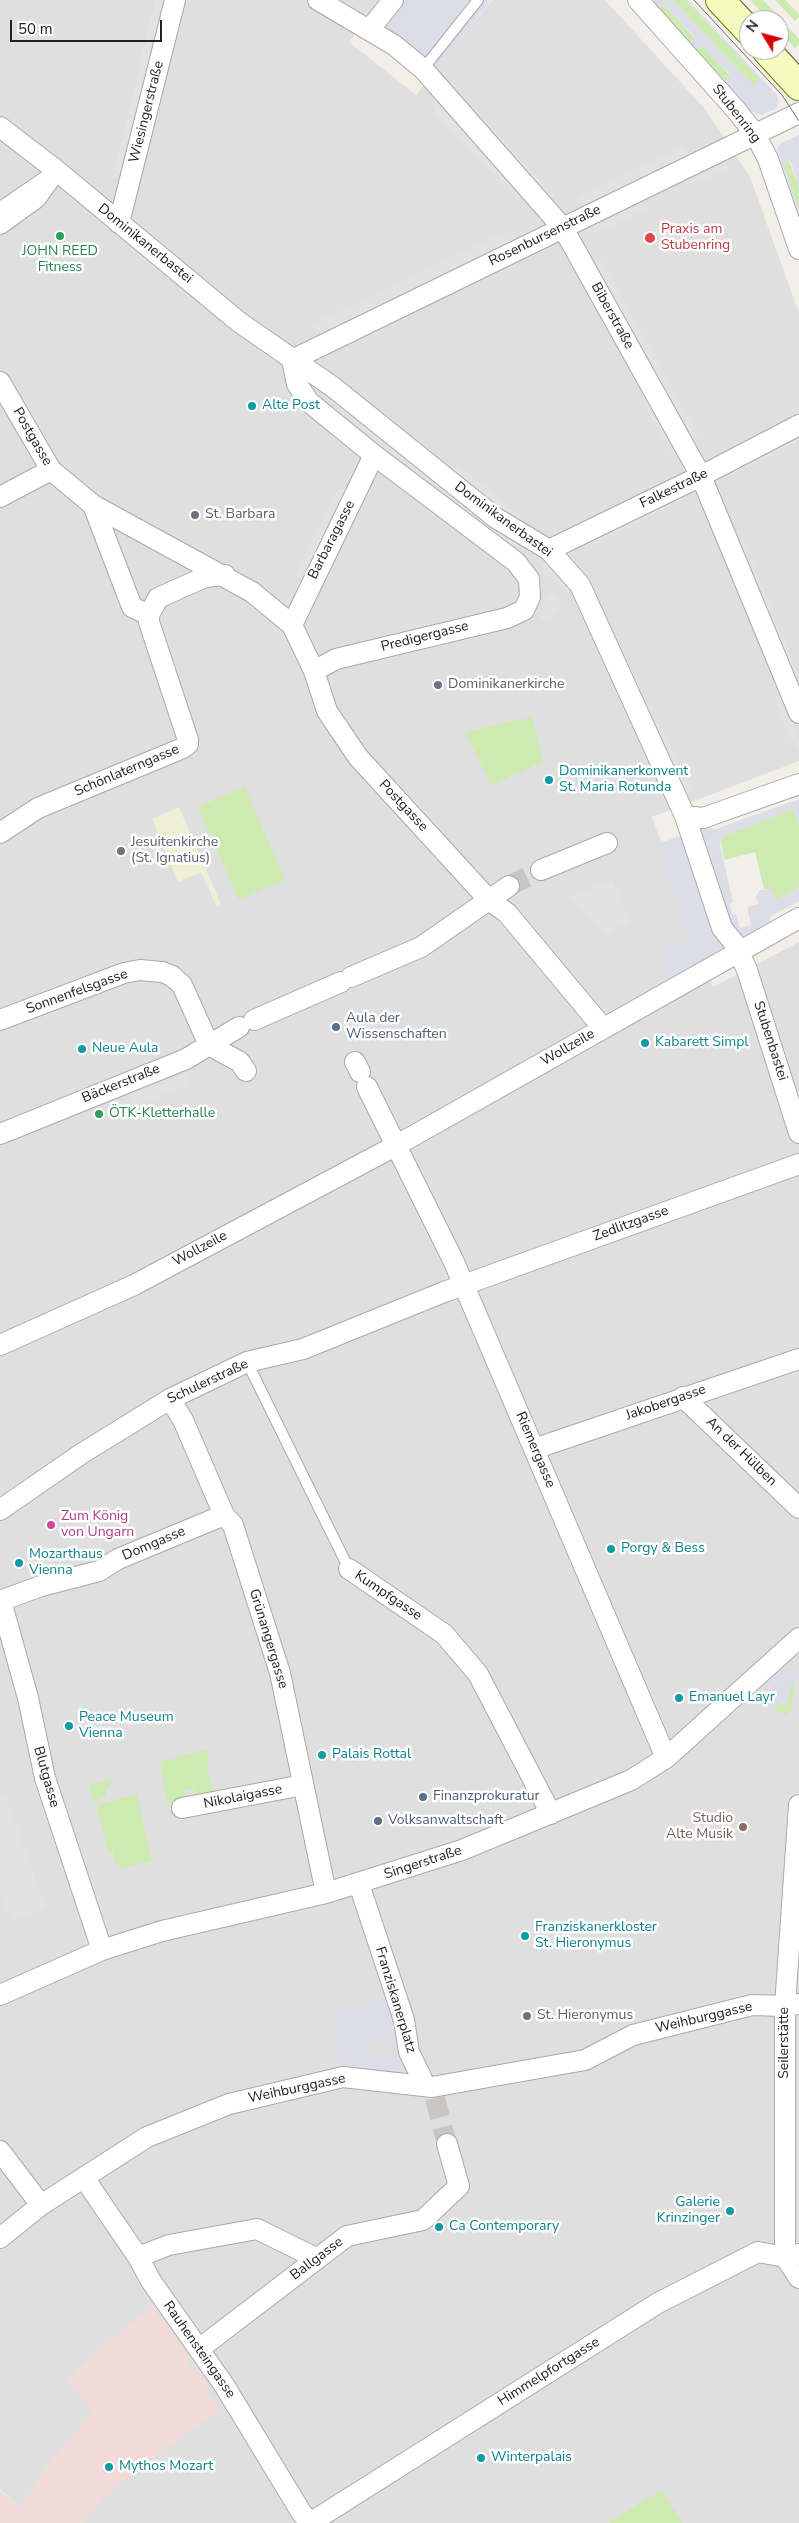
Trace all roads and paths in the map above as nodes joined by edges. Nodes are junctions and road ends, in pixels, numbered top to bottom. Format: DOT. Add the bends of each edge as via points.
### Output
graph roads {
  1 [pos="175,0"];
  2 [pos="318,0"];
  3 [pos="393,0"];
  4 [pos="478,0"];
  5 [pos="638,0"];
  6 [pos="720,0"];
  7 [pos="739,20"];
  8 [pos="370,29"];
  9 [pos="775,60"];
  10 [pos="423,69"];
  11 [pos="799,86"];
  12 [pos="799,113"];
  13 [pos="0,128"];
  14 [pos="755,134"];
  15 [pos="56,170"];
  16 [pos="0,207"];
  17 [pos="119,223"];
  18 [pos="0,224"];
  19 [pos="563,228"];
  20 [pos="799,249"];
  21 [pos="292,360"];
  22 [pos="0,382"];
  23 [pos="799,425"];
  24 [pos="374,456"];
  25 [pos="51,470"];
  26 [pos="700,476"];
  27 [pos="0,497"];
  28 [pos="93,505"];
  29 [pos="549,550"];
  30 [pos="225,576"];
  31 [pos="530,597"];
  32 [pos="149,615"];
  33 [pos="292,625"];
  34 [pos="314,671"];
  35 [pos="799,712"];
  36 [pos="799,784"];
  37 [pos="685,816"];
  38 [pos="0,833"];
  39 [pos="607,843"];
  40 [pos="541,870"];
  41 [pos="509,886"];
  42 [pos="489,900"];
  43 [pos="799,918"];
  44 [pos="738,950"];
  45 [pos="0,1020"];
  46 [pos="603,1028"];
  47 [pos="209,1045"];
  48 [pos="246,1071"];
  49 [pos="361,1074"];
  50 [pos="799,1133"];
  51 [pos="0,1134"];
  52 [pos="397,1145"];
  53 [pos="799,1164"];
  54 [pos="464,1284"];
  55 [pos="0,1345"];
  56 [pos="799,1359"];
  57 [pos="247,1362"];
  58 [pos="683,1397"];
  59 [pos="170,1399"];
  60 [pos="534,1449"];
  61 [pos="799,1508"];
  62 [pos="0,1510"];
  63 [pos="224,1515"];
  64 [pos="349,1569"];
  65 [pos="1,1601"];
  66 [pos="799,1638"];
  67 [pos="666,1758"];
  68 [pos="303,1785"];
  69 [pos="799,1805"];
  70 [pos="182,1808"];
  71 [pos="551,1814"];
  72 [pos="359,1884"];
  73 [pos="326,1893"];
  74 [pos="102,1950"];
  75 [pos="0,1994"];
  76 [pos="792,2005"];
  77 [pos="431,2090"];
  78 [pos="447,2144"];
  79 [pos="0,2152"];
  80 [pos="84,2178"];
  81 [pos="41,2205"];
  82 [pos="0,2238"];
  83 [pos="792,2255"];
  84 [pos="138,2257"];
  85 [pos="316,2258"];
  86 [pos="799,2278"];
  87 [pos="199,2349"];
  88 [pos="310,2523"];
  1 -- 17 [label="street, Wiesingerstraße"];
  2 -- 8 [label="street, Biberstraße"];
  3 -- 8 [label="street"];
  4 -- 10 [label="lane"];
  5 -- 14 [label="street, Stubenring"];
  6 -- 7 [label="main road"];
  8 -- 10 [label="street, Biberstraße"];
  9 -- 11 [label="main road"];
  10 -- 19 [label="street, Biberstraße"];
  12 -- 14 [label="street, Rosenbursenstraße"];
  13 -- 15 [label="street, Dominikanerbastei"];
  14 -- 19 [label="street, Rosenbursenstraße"];
  14 -- 20 [label="street, Stubenring" via="768,159"];
  15 -- 16 [label="lane"];
  15 -- 17 [label="street, Dominikanerbastei"];
  15 -- 18 [label="street" via="36,198"];
  17 -- 21 [label="street, Dominikanerbastei" via="239,322"];
  19 -- 21 [label="street, Rosenbursenstraße"];
  19 -- 26 [label="street, Biberstraße"];
  21 -- 24 [label="street, Dominikanerbastei" via="297,384 309,402"];
  21 -- 29 [label="street, Dominikanerbastei" via="333,387 496,518"];
  22 -- 25 [label="street, Postgasse"];
  23 -- 26 [label="street, Falkestraße"];
  24 -- 31 [label="street, Dominikanerbastei" via="516,562 529,579"];
  24 -- 33 [label="street, Barbaragasse"];
  25 -- 27 [label="street"];
  25 -- 28 [label="street, Postgasse"];
  26 -- 29 [label="street, Falkestraße"];
  26 -- 35 [label="street, Biberstraße"];
  28 -- 30 [label="street, Postgasse"];
  28 -- 32 [label="street, Postgasse" via="132,606"];
  29 -- 37 [label="street, Dominikanerbastei" via="580,585"];
  30 -- 32 [label="street" via="205,577 158,598"];
  30 -- 33 [label="street, Postgasse" via="252,592"];
  31 -- 34 [label="street, Predigergasse" via="524,610 507,618 336,659"];
  32 -- 38 [label="street, Schönlaterngasse" via="188,744 38,808"];
  33 -- 34 [label="street, Postgasse"];
  34 -- 42 [label="street, Postgasse" via="327,711 358,757"];
  36 -- 37 [label="street" via="703,818"];
  37 -- 44 [label="street, Dominikanerbastei" via="722,928"];
  39 -- 40 [label="street"];
  41 -- 42 [label="street, Bäckerstraße"];
  42 -- 46 [label="street, Postgasse" via="507,913"];
  42 -- 47 [label="street, Bäckerstraße" via="421,947 246,1024"];
  43 -- 44 [label="street, Wollzeile"];
  44 -- 46 [label="street, Wollzeile"];
  44 -- 50 [label="street, Stubenbastei"];
  45 -- 47 [label="street, Sonnenfelsgasse" via="124,974 140,970 162,972 182,985"];
  46 -- 52 [label="street, Wollzeile"];
  47 -- 48 [label="street" via="240,1062"];
  47 -- 51 [label="street, Bäckerstraße" via="186,1059"];
  49 -- 52 [label="street"];
  52 -- 54 [label="street, Riemergasse"];
  52 -- 55 [label="street, Wollzeile" via="134,1285"];
  53 -- 54 [label="street, Zedlitzgasse"];
  54 -- 57 [label="street, Schulerstraße" via="303,1349"];
  54 -- 60 [label="street, Riemergasse"];
  56 -- 58 [label="street, Jakobergasse"];
  57 -- 59 [label="street, Schulerstraße"];
  57 -- 64 [label="lane, Kumpfgasse"];
  58 -- 60 [label="street, Jakobergasse"];
  58 -- 61 [label="street, An der Hülben"];
  59 -- 62 [label="street, Schulerstraße" via="81,1454"];
  59 -- 63 [label="street, Grünangergasse" via="183,1420"];
  60 -- 67 [label="street, Riemergasse"];
  63 -- 65 [label="street, Domgasse" via="118,1559 99,1571 41,1586"];
  63 -- 68 [label="street, Grünangergasse" via="233,1525 280,1673"];
  64 -- 71 [label="street, Kumpfgasse" via="444,1634 478,1674"];
  65 -- 74 [label="street, Blutgasse" via="28,1698 45,1778"];
  66 -- 67 [label="street, Singerstraße"];
  67 -- 71 [label="street, Singerstraße" via="631,1780"];
  68 -- 70 [label="street, Nikolaigasse"];
  68 -- 73 [label="street, Grünangergasse"];
  69 -- 76 [label="street, Seilerstätte"];
  71 -- 72 [label="street, Singerstraße" via="462,1850"];
  72 -- 73 [label="street, Singerstraße"];
  72 -- 77 [label="street, Franziskanerplatz" via="404,2020 409,2052"];
  73 -- 74 [label="street, Singerstraße" via="162,1931"];
  74 -- 75 [label="street, Singerstraße"];
  76 -- 77 [label="street, Weihburggasse" via="752,2005 634,2035 585,2060"];
  76 -- 83 [label="street, Seilerstätte"];
  77 -- 80 [label="street, Weihburggasse" via="344,2077 229,2104 147,2137"];
  78 -- 85 [label="street, Ballgasse" via="459,2186 423,2220 347,2236"];
  79 -- 81 [label="street"];
  80 -- 81 [label="street, Weihburggasse"];
  80 -- 84 [label="street, Rauhensteingasse"];
  81 -- 82 [label="street, Weihburggasse"];
  83 -- 86 [label="street"];
  83 -- 88 [label="street, Himmelpfortgasse" via="758,2252 658,2303"];
  84 -- 85 [label="street" via="169,2245 257,2229"];
  84 -- 87 [label="street, Rauhensteingasse"];
  85 -- 87 [label="street, Ballgasse"];
  87 -- 88 [label="street, Rauhensteingasse"];
}
